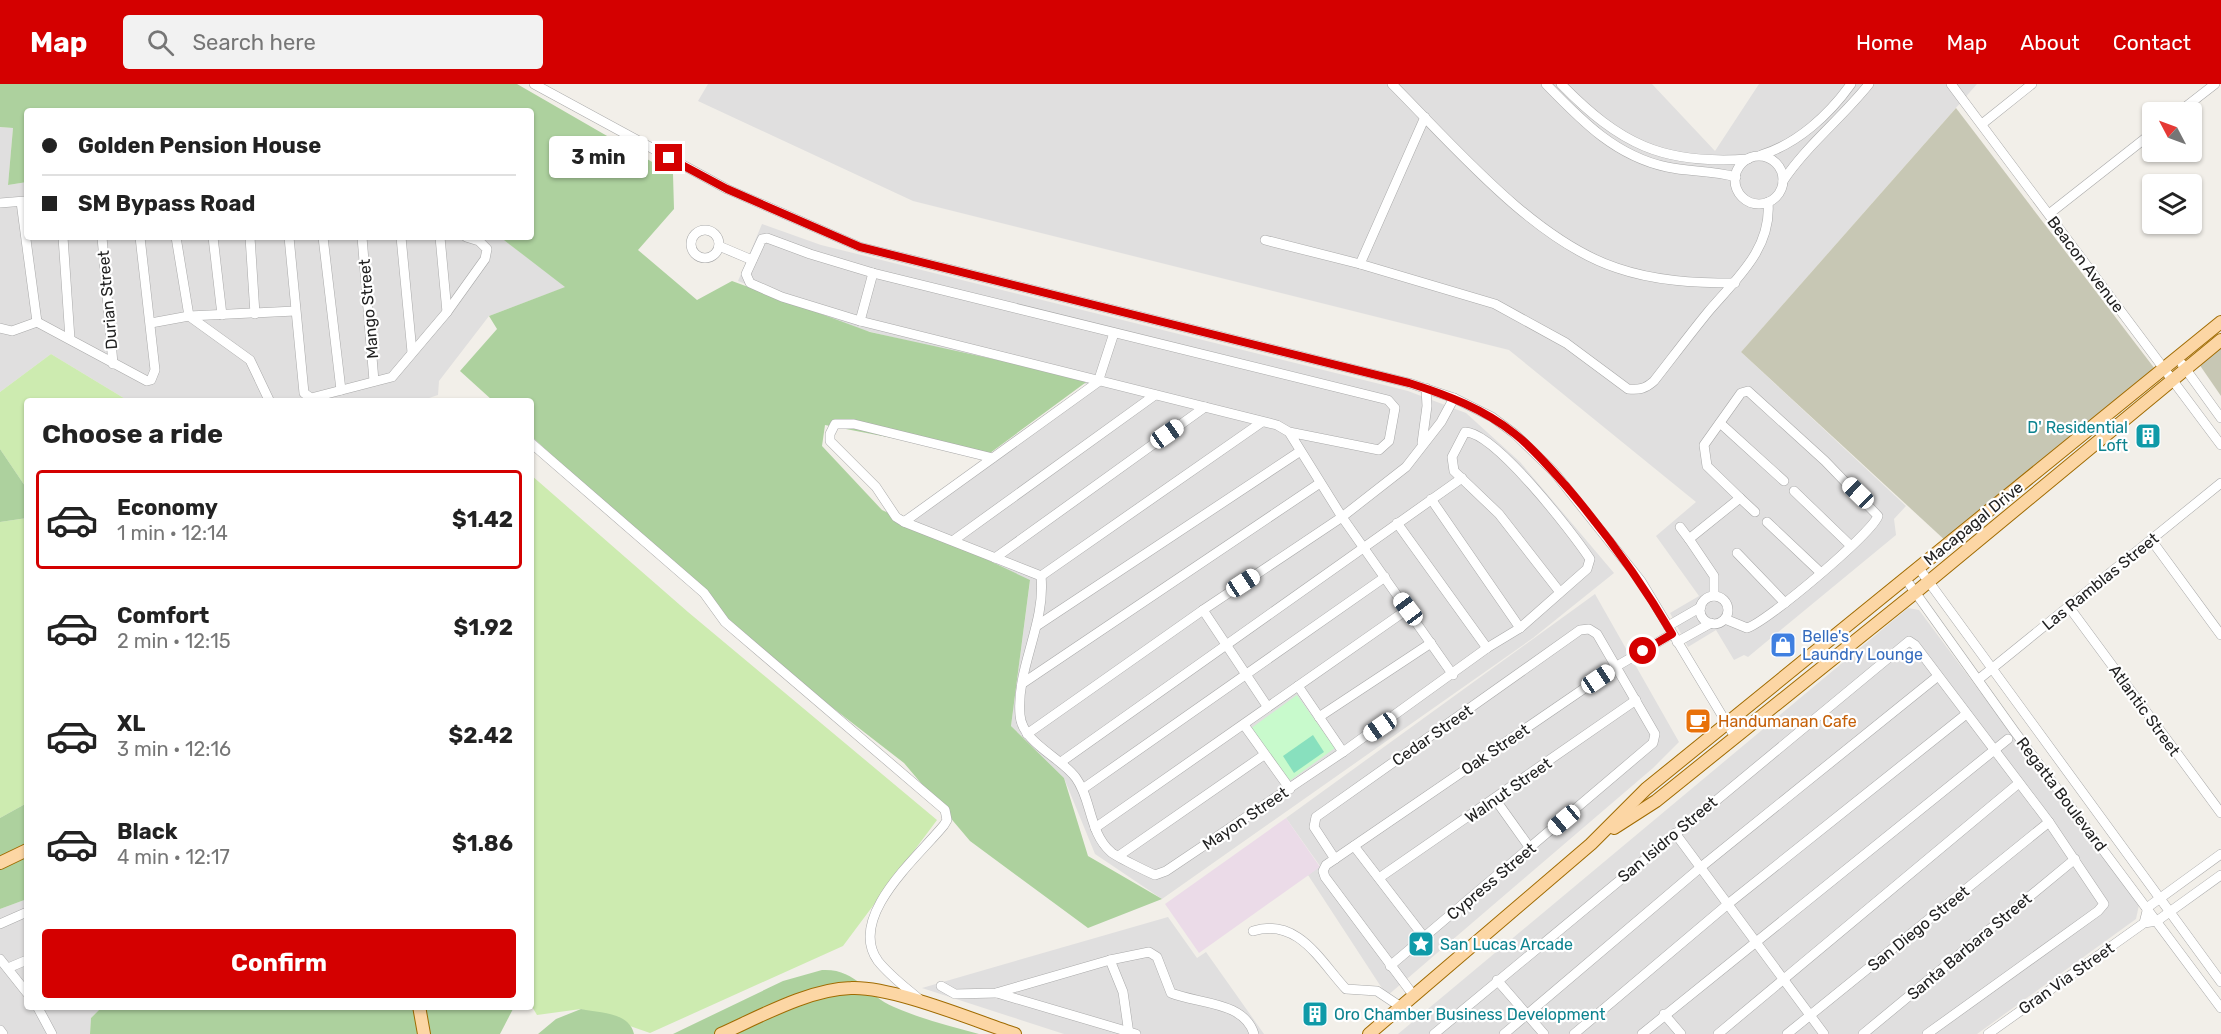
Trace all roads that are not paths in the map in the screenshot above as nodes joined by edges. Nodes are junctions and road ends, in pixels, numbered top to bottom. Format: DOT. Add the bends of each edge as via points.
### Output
graph roads {
  1 [pos="534,84"];
  2 [pos="1392,84"];
  3 [pos="1546,84"];
  4 [pos="1561,84"];
  5 [pos="1851,84"];
  6 [pos="1869,84"];
  7 [pos="1951,84"];
  8 [pos="2032,84"];
  9 [pos="2215,84"];
  10 [pos="2192,102"];
  11 [pos="1425,117"];
  12 [pos="1982,124"];
  13 [pos="2142,141"];
  14 [pos="1758,156"];
  15 [pos="1748,159"];
  16 [pos="1736,177"];
  17 [pos="1783,181"];
  18 [pos="24,201"];
  19 [pos="1768,202"];
  20 [pos="0,203"];
  21 [pos="2049,214"];
  22 [pos="28,240"];
  23 [pos="63,240"];
  24 [pos="102,240"];
  25 [pos="140,240"];
  26 [pos="176,240"];
  27 [pos="213,240"];
  28 [pos="250,240"];
  29 [pos="289,240"];
  30 [pos="323,240"];
  31 [pos="362,240"];
  32 [pos="400,240"];
  33 [pos="440,240"];
  34 [pos="476,240"];
  35 [pos="1265,240"];
  36 [pos="719,246"];
  37 [pos="752,260"];
  38 [pos="1360,264"];
  39 [pos="873,273"];
  40 [pos="1735,283"];
  41 [pos="295,311"];
  42 [pos="447,312"];
  43 [pos="255,314"];
  44 [pos="222,315"];
  45 [pos="189,316"];
  46 [pos="860,321"];
  47 [pos="37,322"];
  48 [pos="2221,322"];
  49 [pos="151,323"];
  50 [pos="0,328"];
  51 [pos="1114,333"];
  52 [pos="70,339"];
  53 [pos="2221,339"];
  54 [pos="412,352"];
  55 [pos="2177,358"];
  56 [pos="113,364"];
  57 [pos="2165,367"];
  58 [pos="2185,369"];
  59 [pos="2174,379"];
  60 [pos="374,381"];
  61 [pos="1098,382"];
  62 [pos="1426,388"];
  63 [pos="341,390"];
  64 [pos="1155,395"];
  65 [pos="267,398"];
  66 [pos="1454,398"];
  67 [pos="1205,407"];
  68 [pos="2221,418"];
  69 [pos="1262,422"];
  70 [pos="1720,423"];
  71 [pos="1289,432"];
  72 [pos="1422,445"];
  73 [pos="2221,445"];
  74 [pos="534,446"];
  75 [pos="1299,452"];
  76 [pos="993,458"];
  77 [pos="1462,478"];
  78 [pos="1784,482"];
  79 [pos="1320,483"];
  80 [pos="2221,483"];
  81 [pos="1794,491"];
  82 [pos="1740,498"];
  83 [pos="1431,499"];
  84 [pos="1755,512"];
  85 [pos="1342,518"];
  86 [pos="903,522"];
  87 [pos="1767,522"];
  88 [pos="1397,523"];
  89 [pos="1680,527"];
  90 [pos="1689,539"];
  91 [pos="954,540"];
  92 [pos="2152,541"];
  93 [pos="1850,545"];
  94 [pos="1363,548"];
  95 [pos="1737,553"];
  96 [pos="995,558"];
  97 [pos="1918,567"];
  98 [pos="1820,572"];
  99 [pos="1041,576"];
  100 [pos="1385,578"];
  101 [pos="1905,578"];
  102 [pos="1929,581"];
  103 [pos="1559,591"];
  104 [pos="1916,592"];
  105 [pos="1714,596"];
  106 [pos="1785,603"];
  107 [pos="2069,606"];
  108 [pos="1701,607"];
  109 [pos="1408,609"];
  110 [pos="1203,610"];
  111 [pos="1725,619"];
  112 [pos="1711,623"];
  113 [pos="1038,625"];
  114 [pos="1521,628"];
  115 [pos="1590,629"];
  116 [pos="1672,634"];
  117 [pos="2221,635"];
  118 [pos="1431,643"];
  119 [pos="1225,644"];
  120 [pos="1488,648"];
  121 [pos="1617,666"];
  122 [pos="1992,669"];
  123 [pos="1246,673"];
  124 [pos="1453,675"];
  125 [pos="1938,676"];
  126 [pos="1979,679"];
  127 [pos="1023,683"];
  128 [pos="1298,686"];
  129 [pos="1636,700"];
  130 [pos="1267,706"];
  131 [pos="1965,715"];
  132 [pos="1319,717"];
  133 [pos="1726,723"];
  134 [pos="1244,725"];
  135 [pos="1027,734"];
  136 [pos="1735,737"];
  137 [pos="2008,739"];
  138 [pos="1994,750"];
  139 [pos="1343,752"];
  140 [pos="1264,755"];
  141 [pos="1061,762"];
  142 [pos="2074,782"];
  143 [pos="2019,783"];
  144 [pos="1083,788"];
  145 [pos="1290,789"];
  146 [pos="2060,792"];
  147 [pos="1495,799"];
  148 [pos="2221,813"];
  149 [pos="2049,822"];
  150 [pos="1095,828"];
  151 [pos="1675,833"];
  152 [pos="1591,844"];
  153 [pos="1354,846"];
  154 [pos="1530,848"];
  155 [pos="24,851"];
  156 [pos="2221,854"];
  157 [pos="1120,855"];
  158 [pos="1335,859"];
  159 [pos="2074,859"];
  160 [pos="0,863"];
  161 [pos="1701,867"];
  162 [pos="2221,875"];
  163 [pos="1379,878"];
  164 [pos="2161,897"];
  165 [pos="1728,904"];
  166 [pos="2148,907"];
  167 [pos="2171,911"];
  168 [pos="24,913"];
  169 [pos="2157,921"];
  170 [pos="2144,923"];
  171 [pos="0,924"];
  172 [pos="1253,932"];
  173 [pos="1424,937"];
  174 [pos="1754,941"];
  175 [pos="0,959"];
  176 [pos="1110,960"];
  177 [pos="24,961"];
  178 [pos="1390,966"];
  179 [pos="8,968"];
  180 [pos="1782,979"];
  181 [pos="1497,980"];
  182 [pos="2221,982"];
  183 [pos="941,986"];
  184 [pos="24,989"];
  185 [pos="996,993"];
  186 [pos="1413,996"];
  187 [pos="925,1004"];
  188 [pos="1401,1007"];
  189 [pos="2221,1008"];
  190 [pos="39,1010"];
  191 [pos="419,1010"];
  192 [pos="1527,1014"];
  193 [pos="1664,1014"];
  194 [pos="1809,1015"];
  195 [pos="1127,1021"];
  196 [pos="0,1030"];
  197 [pos="1115,1031"];
  198 [pos="1131,1033"];
  199 [pos="3,1034"];
  200 [pos="52,1034"];
  201 [pos="424,1034"];
  202 [pos="721,1034"];
  203 [pos="1015,1034"];
  204 [pos="1254,1034"];
  205 [pos="1370,1034"];
  206 [pos="1434,1034"];
  207 [pos="1504,1034"];
  208 [pos="1544,1034"];
  209 [pos="1574,1034"];
  210 [pos="1642,1034"];
  211 [pos="1681,1034"];
  212 [pos="1718,1034"];
  213 [pos="1787,1034"];
  214 [pos="1824,1034"];
  215 [pos="1863,1034"];
  216 [pos="1927,1034"];
  217 [pos="1988,1034"];
  1 -- 62 [label="street" via="727,189 860,247"];
  2 -- 11 [label="street"];
  3 -- 16 [label="street" via="1595,133 1633,156 1663,166"];
  4 -- 15 [label="street" via="1599,120 1641,146 1692,159"];
  5 -- 14 [label="street" via="1834,106 1793,141"];
  6 -- 17 [label="street" via="1799,158"];
  7 -- 12 [label="street, Beacon Avenue"];
  8 -- 12 [label="street"];
  9 -- 10 [label="street"];
  11 -- 38 [label="street"];
  11 -- 40 [label="street" via="1542,229 1587,256 1616,268 1667,280"];
  12 -- 21 [label="street, Beacon Avenue"];
  13 -- 21 [label="street"];
  14 -- 15 [label="street"];
  14 -- 17 [label="street" via="1778,165"];
  15 -- 16 [label="street"];
  16 -- 19 [label="street" via="1743,197 1757,204"];
  17 -- 19 [label="street" via="1777,196"];
  18 -- 20 [label="street"];
  19 -- 40 [label="street" via="1770,218 1762,242"];
  21 -- 57 [label="street, Beacon Avenue"];
  22 -- 47 [label="street"];
  23 -- 52 [label="street"];
  24 -- 56 [label="street, Durian Street"];
  25 -- 49 [label="street"];
  26 -- 45 [label="street"];
  27 -- 44 [label="street"];
  28 -- 43 [label="street"];
  29 -- 41 [label="street"];
  30 -- 63 [label="street"];
  31 -- 60 [label="street, Mango Street"];
  32 -- 54 [label="street"];
  33 -- 42 [label="street"];
  34 -- 42 [label="street" via="487,249 486,259"];
  35 -- 38 [label="street"];
  36 -- 37 [label="street"];
  37 -- 39 [label="street" via="764,237"];
  37 -- 46 [label="street" via="746,274 750,283"];
  38 -- 40 [label="street" via="1495,304 1566,343 1628,388 1637,390 1654,381"];
  39 -- 46 [label="street"];
  39 -- 51 [label="street"];
  41 -- 43 [label="street"];
  41 -- 63 [label="street" via="304,393 311,398"];
  42 -- 54 [label="street"];
  43 -- 44 [label="street"];
  44 -- 45 [label="street"];
  45 -- 49 [label="street"];
  45 -- 65 [label="street" via="250,360"];
  46 -- 61 [label="street"];
  47 -- 50 [label="street" via="12,331"];
  47 -- 52 [label="street"];
  48 -- 55 [label="main road, Macapagal Drive"];
  49 -- 56 [label="street" via="154,377 147,381"];
  51 -- 61 [label="street"];
  51 -- 71 [label="street" via="1388,400 1395,408 1389,441 1379,450"];
  52 -- 56 [label="street"];
  53 -- 58 [label="main road, Macapagal Drive"];
  54 -- 60 [label="street" via="392,377"];
  55 -- 57 [label="main road, Macapagal Drive"];
  55 -- 58 [label="street"];
  57 -- 59 [label="street, Beacon Avenue"];
  57 -- 97 [label="main road, Macapagal Drive"];
  58 -- 59 [label="main road, Macapagal Drive"];
  58 -- 68 [label="street"];
  59 -- 73 [label="street, Beacon Avenue"];
  59 -- 102 [label="main road, Macapagal Drive"];
  60 -- 63 [label="street"];
  61 -- 64 [label="street"];
  61 -- 76 [label="street"];
  62 -- 66 [label="street"];
  62 -- 72 [label="street"];
  64 -- 67 [label="street"];
  64 -- 91 [label="street"];
  66 -- 72 [label="street"];
  66 -- 116 [label="street" via="1492,417 1535,452 1627,563"];
  67 -- 69 [label="street"];
  67 -- 96 [label="street"];
  69 -- 71 [label="street"];
  69 -- 99 [label="street"];
  70 -- 78 [label="street"];
  70 -- 82 [label="street" via="1704,445 1705,459 1713,473"];
  70 -- 93 [label="street" via="1741,393 1748,391 1825,461 1878,516"];
  71 -- 75 [label="street"];
  72 -- 85 [label="street" via="1406,467"];
  74 -- 187 [label="street" via="704,592 725,622 945,810 944,825 881,898 873,918 871,942 878,960"];
  75 -- 79 [label="street"];
  75 -- 113 [label="street"];
  76 -- 86 [label="street"];
  76 -- 86 [label="street" via="886,430 835,424 830,441 876,487"];
  77 -- 83 [label="street"];
  77 -- 103 [label="street" via="1499,514"];
  77 -- 103 [label="street, Mayon Street" via="1452,465 1456,444 1465,432 1478,436 1526,478 1590,559 1587,569"];
  79 -- 85 [label="street"];
  79 -- 127 [label="street"];
  80 -- 92 [label="street, Las Ramblas Street"];
  81 -- 93 [label="street"];
  82 -- 84 [label="street"];
  82 -- 90 [label="street"];
  83 -- 88 [label="street"];
  83 -- 114 [label="street"];
  85 -- 94 [label="street"];
  85 -- 110 [label="street"];
  86 -- 91 [label="street"];
  87 -- 98 [label="street"];
  88 -- 94 [label="street"];
  88 -- 120 [label="street"];
  89 -- 90 [label="street"];
  90 -- 105 [label="street" via="1714,576"];
  91 -- 96 [label="street"];
  92 -- 107 [label="street, Las Ramblas Street"];
  92 -- 117 [label="street"];
  93 -- 98 [label="street"];
  94 -- 100 [label="street"];
  94 -- 119 [label="street"];
  95 -- 106 [label="street"];
  96 -- 99 [label="street"];
  97 -- 101 [label="main road, Macapagal Drive"];
  97 -- 102 [label="street, Regatta Boulevard"];
  98 -- 106 [label="street"];
  99 -- 113 [label="street"];
  100 -- 109 [label="street"];
  100 -- 123 [label="street"];
  101 -- 104 [label="street, Regatta Boulevard"];
  101 -- 133 [label="main road, Macapagal Drive"];
  102 -- 104 [label="main road, Macapagal Drive"];
  102 -- 122 [label="street, Regatta Boulevard"];
  103 -- 114 [label="street, Mayon Street"];
  104 -- 126 [label="street, Regatta Boulevard"];
  104 -- 136 [label="main road, Macapagal Drive"];
  105 -- 108 [label="street" via="1703,601"];
  105 -- 111 [label="street" via="1727,604"];
  106 -- 111 [label="street" via="1747,628"];
  107 -- 122 [label="street, Las Ramblas Street"];
  107 -- 148 [label="street, Atlantic Street"];
  108 -- 112 [label="street" via="1702,617"];
  108 -- 116 [label="street"];
  109 -- 118 [label="street"];
  109 -- 128 [label="street"];
  110 -- 119 [label="street"];
  110 -- 135 [label="street"];
  111 -- 112 [label="street"];
  112 -- 116 [label="street"];
  113 -- 127 [label="street"];
  114 -- 120 [label="street, Mayon Street"];
  115 -- 121 [label="street, Cypress Street"];
  115 -- 158 [label="street, Cedar Street" via="1580,630 1316,817 1314,826"];
  116 -- 121 [label="street, Oak Street"];
  116 -- 133 [label="street"];
  118 -- 124 [label="street"];
  118 -- 132 [label="street"];
  119 -- 123 [label="street"];
  119 -- 141 [label="street"];
  120 -- 124 [label="street, Mayon Street"];
  121 -- 129 [label="street, Cypress Street"];
  121 -- 153 [label="street, Oak Street"];
  122 -- 126 [label="street, Las Ramblas Street"];
  122 -- 142 [label="street, Regatta Boulevard"];
  123 -- 130 [label="street"];
  123 -- 144 [label="street"];
  124 -- 139 [label="street, Mayon Street"];
  125 -- 131 [label="street"];
  125 -- 151 [label="street, San Isidro Street" via="1912,643 1900,645"];
  125 -- 161 [label="street"];
  126 -- 146 [label="street, Regatta Boulevard"];
  127 -- 135 [label="street" via="1020,716"];
  128 -- 130 [label="street"];
  128 -- 132 [label="street"];
  129 -- 147 [label="street, Walnut Street"];
  129 -- 154 [label="street, Cypress Street" via="1655,734 1650,747"];
  130 -- 134 [label="street"];
  131 -- 138 [label="street"];
  131 -- 165 [label="street"];
  132 -- 139 [label="street"];
  133 -- 136 [label="street"];
  133 -- 152 [label="main road, Macapagal Drive" via="1646,789"];
  134 -- 140 [label="street"];
  134 -- 150 [label="street"];
  135 -- 141 [label="street, Mayon Street"];
  136 -- 152 [label="main road, Macapagal Drive" via="1656,801"];
  137 -- 138 [label="street"];
  138 -- 143 [label="street"];
  138 -- 174 [label="street"];
  139 -- 145 [label="street, Mayon Street"];
  140 -- 145 [label="street"];
  140 -- 157 [label="street"];
  141 -- 144 [label="street, Mayon Street"];
  142 -- 146 [label="street"];
  142 -- 164 [label="street, Regatta Boulevard"];
  143 -- 149 [label="street"];
  143 -- 180 [label="street"];
  144 -- 150 [label="street, Mayon Street"];
  145 -- 157 [label="street, Mayon Street" via="1160,874 1149,873"];
  146 -- 166 [label="street, Regatta Boulevard"];
  147 -- 154 [label="street"];
  147 -- 163 [label="street, Walnut Street"];
  149 -- 159 [label="street"];
  149 -- 194 [label="street, San Diego Street"];
  150 -- 157 [label="street, Mayon Street" via="1110,852"];
  151 -- 161 [label="street"];
  151 -- 181 [label="street, San Isidro Street"];
  152 -- 186 [label="main road"];
  153 -- 158 [label="street, Oak Street"];
  153 -- 163 [label="street"];
  154 -- 173 [label="street, Cypress Street"];
  155 -- 160 [label="main road"];
  156 -- 164 [label="street"];
  158 -- 178 [label="street, Oak Street" via="1323,871"];
  159 -- 215 [label="street, Santa Barbara Street"];
  159 -- 216 [label="street" via="2102,901 2102,908"];
  161 -- 165 [label="street"];
  161 -- 192 [label="street"];
  162 -- 167 [label="street"];
  163 -- 173 [label="street"];
  164 -- 166 [label="street"];
  164 -- 167 [label="street, Regatta Boulevard"];
  165 -- 174 [label="street"];
  165 -- 209 [label="street"];
  166 -- 169 [label="street, Regatta Boulevard"];
  166 -- 170 [label="street"];
  167 -- 169 [label="street"];
  167 -- 182 [label="street, Regatta Boulevard"];
  168 -- 171 [label="street"];
  169 -- 170 [label="street, Gran Via Street"];
  169 -- 189 [label="street, Regatta Boulevard"];
  170 -- 217 [label="street, Gran Via Street"];
  172 -- 188 [label="street" via="1279,928 1307,944 1346,989 1377,991"];
  173 -- 178 [label="street, Cypress Street"];
  174 -- 180 [label="street"];
  174 -- 193 [label="street"];
  175 -- 179 [label="street"];
  176 -- 185 [label="street"];
  176 -- 195 [label="street" via="1123,992"];
  176 -- 204 [label="street" via="1154,954 1171,993 1238,1012"];
  177 -- 179 [label="street"];
  178 -- 186 [label="street"];
  179 -- 184 [label="street"];
  180 -- 194 [label="street"];
  180 -- 212 [label="street"];
  181 -- 192 [label="street"];
  181 -- 206 [label="street, San Isidro Street"];
  183 -- 185 [label="street" via="955,994"];
  185 -- 197 [label="street"];
  186 -- 188 [label="main road"];
  187 -- 202 [label="main road" via="873,990 842,989 783,1007"];
  187 -- 203 [label="main road"];
  188 -- 205 [label="main road"];
  190 -- 200 [label="street"];
  191 -- 201 [label="main road"];
  192 -- 207 [label="street"];
  192 -- 208 [label="street"];
  193 -- 210 [label="street"];
  193 -- 211 [label="street"];
  194 -- 213 [label="street, San Diego Street"];
  194 -- 214 [label="street"];
  195 -- 197 [label="street"];
  195 -- 198 [label="street"];
  196 -- 199 [label="street"];
  197 -- 198 [label="street"];
}
